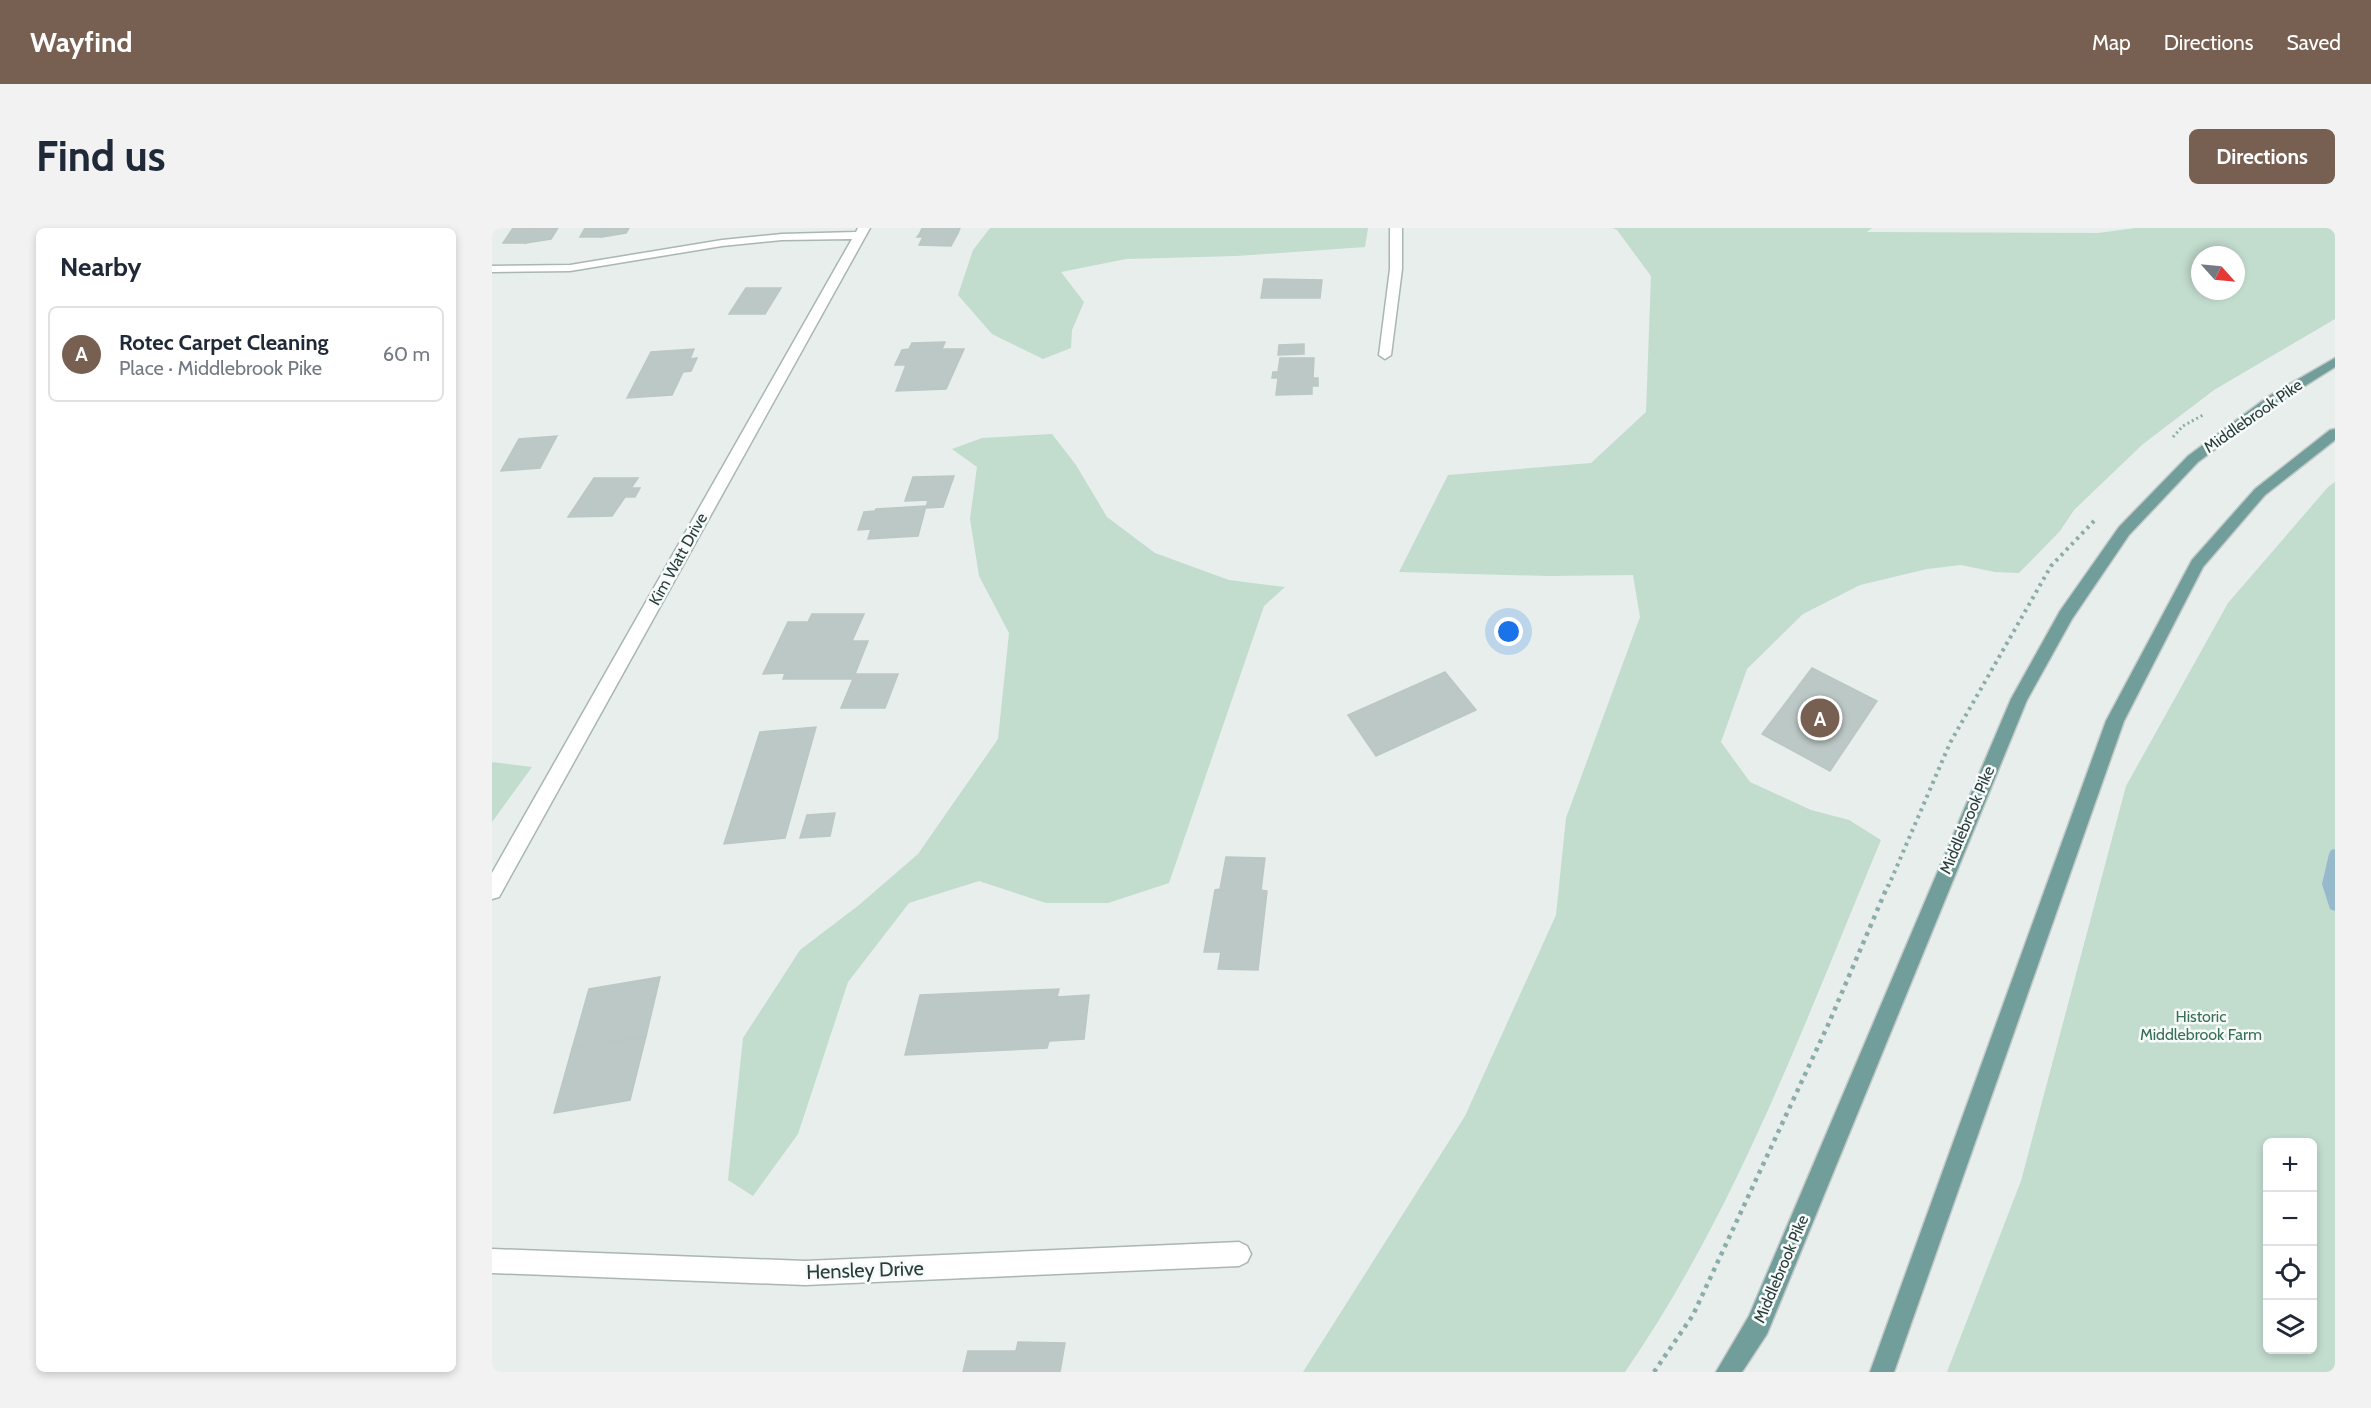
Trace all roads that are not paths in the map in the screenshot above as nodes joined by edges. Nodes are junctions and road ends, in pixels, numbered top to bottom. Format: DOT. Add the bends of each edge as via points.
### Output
graph roads {
  1 [pos="1396,228"];
  2 [pos="861,232"];
  3 [pos="492,269"];
  4 [pos="1385,355"];
  5 [pos="2335,362"];
  6 [pos="2335,433"];
  7 [pos="492,891"];
  8 [pos="1239,1254"];
  9 [pos="492,1261"];
  10 [pos="1728,1372"];
  11 [pos="1882,1372"];
  1 -- 4 [label="street" via="1396,269"];
  2 -- 3 [label="street" via="722,243 570,268"];
  2 -- 7 [label="street, Kim Watt Drive"];
  5 -- 10 [label="main road, Middlebrook Pike" via="2274,399 2193,459 2124,531 2066,615 2019,699 1758,1326"];
  6 -- 11 [label="main road" via="2260,492 2197,564 2115,721"];
  8 -- 9 [label="street, Hensley Drive" via="805,1273"];
}
